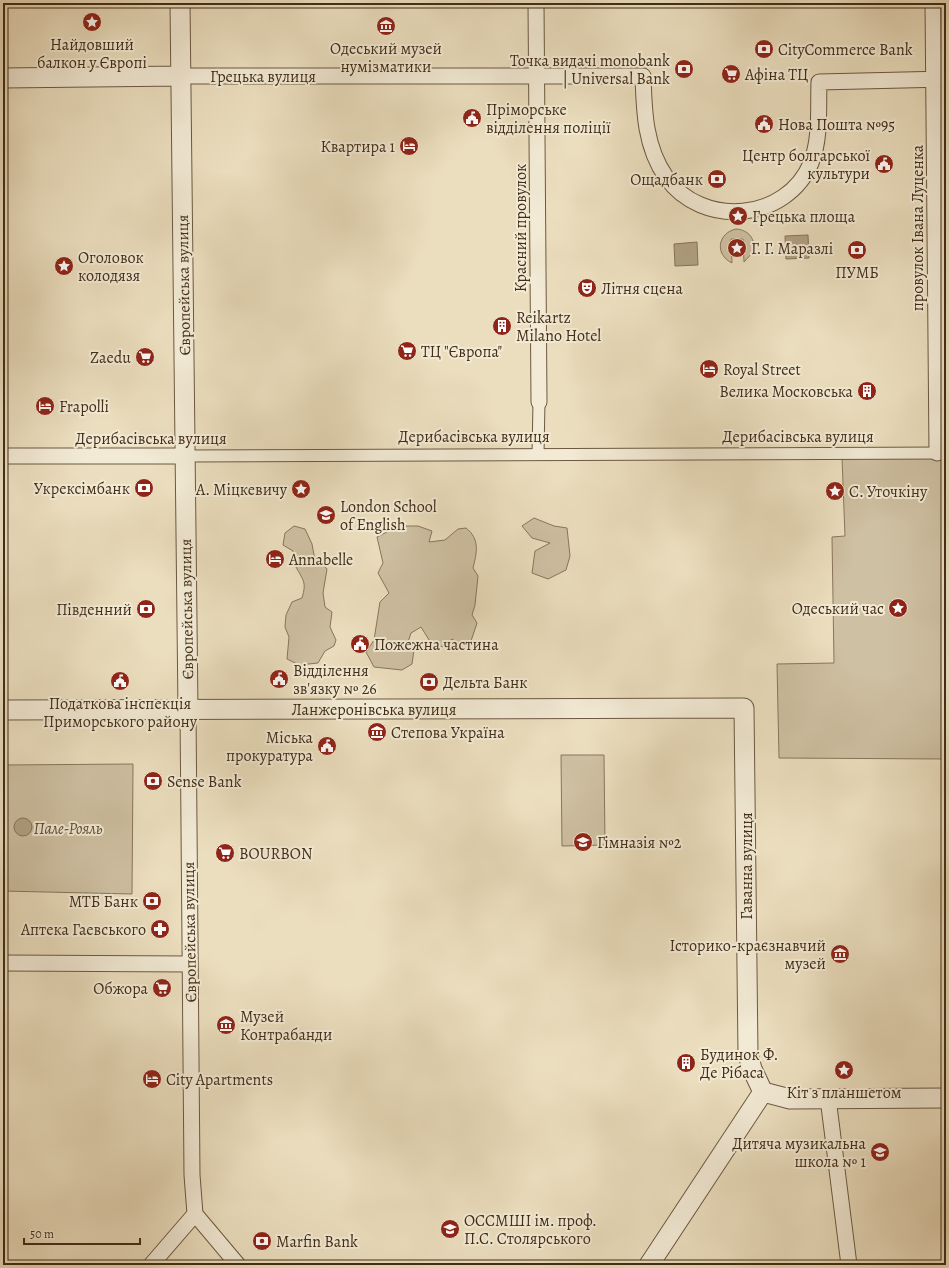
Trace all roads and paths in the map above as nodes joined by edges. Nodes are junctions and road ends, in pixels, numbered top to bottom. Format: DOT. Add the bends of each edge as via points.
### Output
graph roads {
  1 [pos="180,3"];
  2 [pos="536,3"];
  3 [pos="933,3"];
  4 [pos="181,76"];
  5 [pos="538,76"];
  6 [pos="3,78"];
  7 [pos="940,80"];
  8 [pos="539,402"];
  9 [pos="941,453"];
  10 [pos="538,454"];
  11 [pos="3,456"];
  12 [pos="185,456"];
  13 [pos="744,708"];
  14 [pos="3,710"];
  15 [pos="188,710"];
  16 [pos="3,963"];
  17 [pos="190,964"];
  18 [pos="763,1092"];
  19 [pos="828,1098"];
  20 [pos="946,1098"];
  21 [pos="195,1214"];
  22 [pos="151,1265"];
  23 [pos="238,1265"];
  24 [pos="649,1265"];
  25 [pos="849,1265"];
  1 -- 4 [label="street, Європейська вулиця"];
  2 -- 5 [label="street, Красний провулок"];
  3 -- 7 [label="street, провулок Івана Луценка"];
  4 -- 5 [label="street, Грецька вулиця"];
  4 -- 6 [label="street, Грецька вулиця"];
  4 -- 12 [label="street, Європейська вулиця"];
  5 -- 7 [label="street, Грецька вулиця" via="642,76 648,133 666,178 677,190 697,204 720,212 736,213 753,211 782,198 803,177 816,147 819,82"];
  5 -- 8 [label="street, Красний провулок"];
  7 -- 9 [label="street, провулок Івана Луценка"];
  8 -- 10 [label="street, Красний провулок"];
  9 -- 10 [label="street, Дерибасівська вулиця"];
  10 -- 12 [label="street, Дерибасівська вулиця"];
  11 -- 12 [label="street, Дерибасівська вулиця"];
  12 -- 15 [label="street, Європейська вулиця"];
  13 -- 15 [label="street, Ланжеронівська вулиця"];
  13 -- 18 [label="street, Гаванна вулиця" via="748,1054 752,1070"];
  14 -- 15 [label="street, Ланжеронівська вулиця"];
  15 -- 17 [label="street, Європейська вулиця"];
  16 -- 17 [label="street"];
  17 -- 21 [label="street, Європейська вулиця"];
  18 -- 19 [label="street" via="790,1100"];
  18 -- 24 [label="street"];
  19 -- 20 [label="street"];
  19 -- 25 [label="street"];
  21 -- 22 [label="street"];
  21 -- 23 [label="street"];
}
